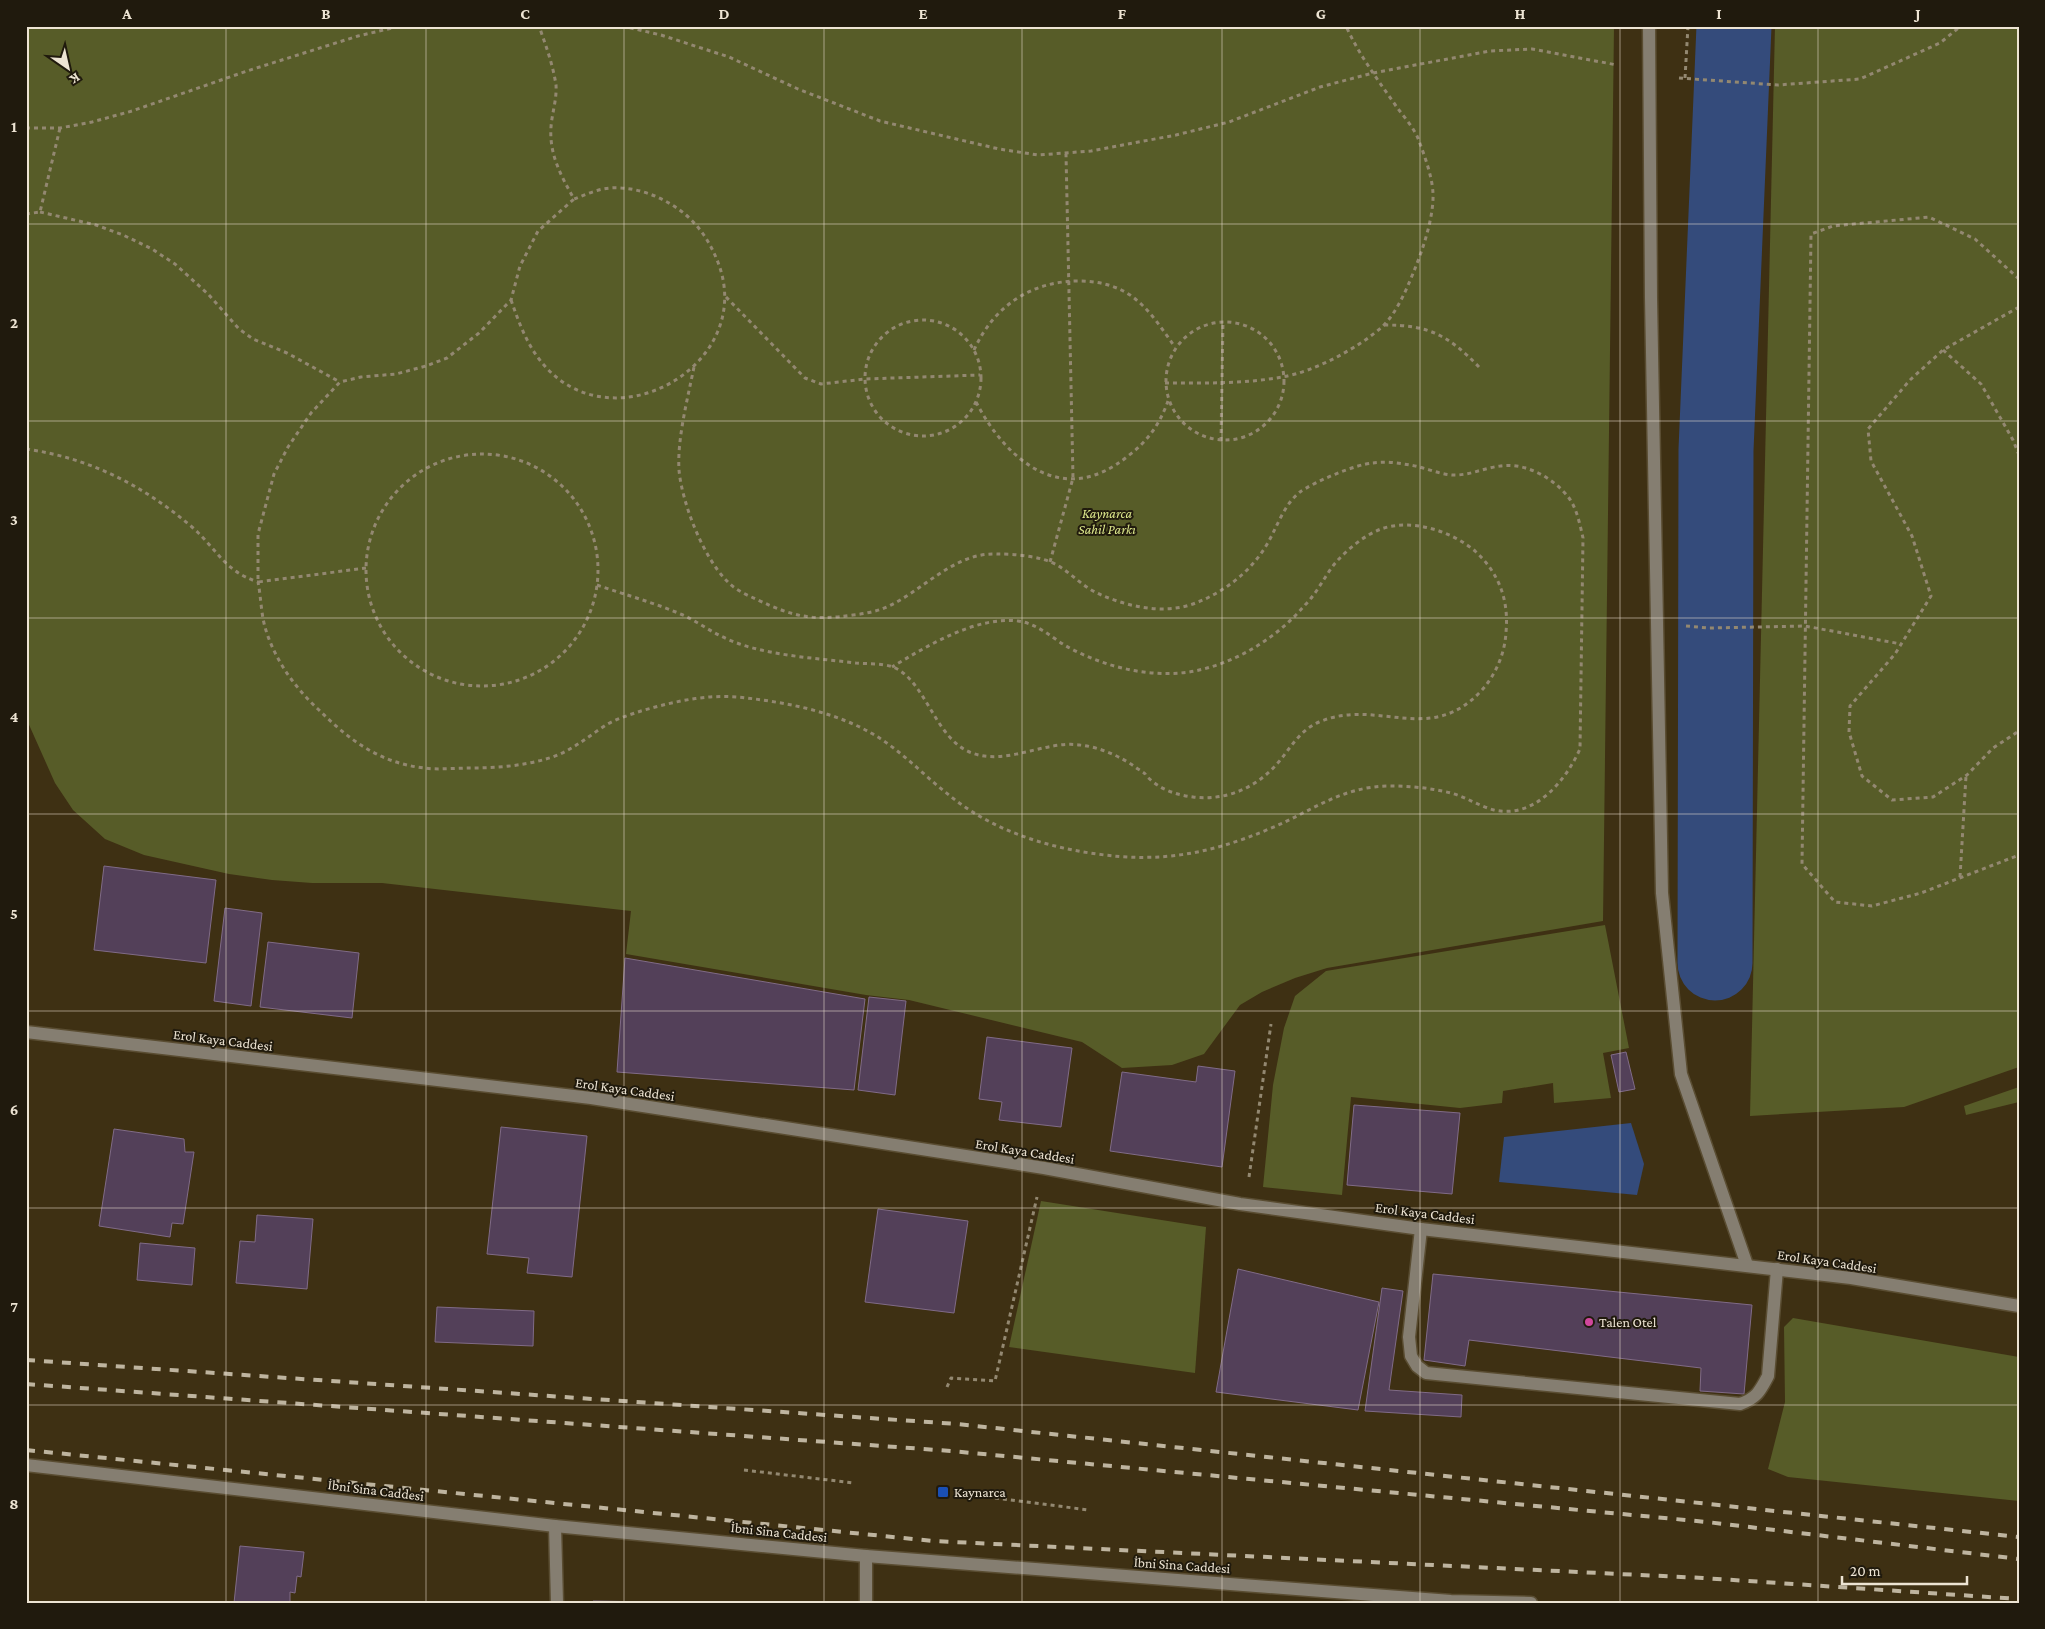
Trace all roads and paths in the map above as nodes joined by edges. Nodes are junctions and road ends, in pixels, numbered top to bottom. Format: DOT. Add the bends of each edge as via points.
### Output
graph roads {
  1 [pos="401,26"];
  2 [pos="539,26"];
  3 [pos="622,26"];
  4 [pos="1346,26"];
  5 [pos="1649,26"];
  6 [pos="1688,26"];
  7 [pos="1961,26"];
  8 [pos="1617,65"];
  9 [pos="1373,73"];
  10 [pos="1649,78"];
  11 [pos="1685,78"];
  12 [pos="26,128"];
  13 [pos="60,128"];
  14 [pos="1066,154"];
  15 [pos="574,199"];
  16 [pos="40,212"];
  17 [pos="26,214"];
  18 [pos="2019,280"];
  19 [pos="1068,281"];
  20 [pos="725,296"];
  21 [pos="511,300"];
  22 [pos="2019,306"];
  23 [pos="1224,321"];
  24 [pos="1383,325"];
  25 [pos="1175,347"];
  26 [pos="974,350"];
  27 [pos="1943,350"];
  28 [pos="694,367"];
  29 [pos="1479,367"];
  30 [pos="980,375"];
  31 [pos="1284,377"];
  32 [pos="865,379"];
  33 [pos="340,382"];
  34 [pos="1165,383"];
  35 [pos="1222,384"];
  36 [pos="976,401"];
  37 [pos="1168,402"];
  38 [pos="1221,441"];
  39 [pos="26,449"];
  40 [pos="2019,455"];
  41 [pos="1073,478"];
  42 [pos="1050,562"];
  43 [pos="366,568"];
  44 [pos="258,582"];
  45 [pos="597,585"];
  46 [pos="1806,626"];
  47 [pos="1709,628"];
  48 [pos="1900,644"];
  49 [pos="892,667"];
  50 [pos="2019,731"];
  51 [pos="1966,775"];
  52 [pos="2019,855"];
  53 [pos="1960,877"];
  54 [pos="1271,1024"];
  55 [pos="26,1032"];
  56 [pos="1044,1168"];
  57 [pos="1240,1204"];
  58 [pos="1421,1229"];
  59 [pos="1747,1265"];
  60 [pos="1777,1269"];
  61 [pos="2019,1306"];
  62 [pos="947,1387"];
  63 [pos="26,1465"];
  64 [pos="744,1470"];
  65 [pos="854,1483"];
  66 [pos="995,1498"];
  67 [pos="1089,1510"];
  68 [pos="555,1526"];
  69 [pos="866,1556"];
  70 [pos="1451,1602"];
  71 [pos="557,1603"];
  72 [pos="866,1603"];
  73 [pos="1531,1603"];
  1 -- 13 [label="path" via="247,70 132,111"];
  2 -- 15 [label="path" via="556,87 550,144 556,165"];
  3 -- 14 [label="path" via="729,57 798,90 880,121 999,149"];
  4 -- 9 [label="path"];
  5 -- 10 [label="street"];
  6 -- 11 [label="path"];
  7 -- 11 [label="path" via="1940,43 1860,79 1778,85"];
  8 -- 9 [label="path" via="1532,49 1490,51"];
  9 -- 14 [label="path" via="1320,87 1229,122 1176,135"];
  9 -- 24 [label="path" via="1419,138 1433,193 1420,256 1398,303"];
  10 -- 11 [label="path"];
  10 -- 59 [label="street" via="1662,893 1682,1074"];
  12 -- 13 [label="path"];
  13 -- 16 [label="path"];
  14 -- 19 [label="path"];
  15 -- 20 [label="path" via="610,188 629,189 665,200 693,221 707,238 722,274"];
  15 -- 21 [label="path" via="538,232 520,266"];
  16 -- 17 [label="path"];
  16 -- 33 [label="path" via="96,225 152,249 175,264 208,294 238,329"];
  18 -- 46 [label="path" via="1976,239 1929,217 1833,226 1811,234"];
  19 -- 25 [label="path" via="1098,282 1130,295"];
  19 -- 26 [label="path" via="1044,284 1007,305 980,336"];
  19 -- 41 [label="path"];
  20 -- 28 [label="path" via="719,327 709,349"];
  20 -- 32 [label="path" via="805,378 821,384"];
  21 -- 28 [label="path" via="528,342 543,364 574,388 595,396 636,396 661,389"];
  21 -- 33 [label="path" via="479,333 447,358 396,374"];
  22 -- 27 [label="path"];
  23 -- 25 [label="path" via="1205,325"];
  23 -- 31 [label="path" via="1244,324 1262,334 1276,350"];
  23 -- 35 [label="path"];
  24 -- 29 [label="path" via="1410,325 1437,333 1462,350"];
  24 -- 31 [label="path" via="1347,352"];
  25 -- 34 [label="path" via="1167,364"];
  26 -- 30 [label="path"];
  26 -- 32 [label="path" via="962,334 944,324 925,320 906,322 876,343 868,360"];
  27 -- 40 [label="path" via="1981,384"];
  27 -- 48 [label="path" via="1910,380 1868,429 1871,461 1912,536 1931,596"];
  28 -- 42 [label="path" via="679,456 681,482 692,522 705,550 727,582 742,593 789,614 830,619 884,608 935,575 985,554 1018,555"];
  30 -- 32 [label="path"];
  30 -- 36 [label="path"];
  31 -- 35 [label="path"];
  31 -- 38 [label="path" via="1278,409 1265,426 1248,437"];
  32 -- 36 [label="path" via="868,397 876,414 907,434 926,437 945,432 961,422"];
  33 -- 44 [label="path" via="311,413 274,474 258,534"];
  34 -- 35 [label="path"];
  34 -- 37 [label="path"];
  35 -- 38 [label="path"];
  36 -- 41 [label="path" via="986,421 1012,453 1044,473"];
  37 -- 38 [label="path" via="1190,431"];
  37 -- 41 [label="path" via="1158,424 1138,449 1117,465 1096,475"];
  39 -- 44 [label="path" via="88,463 143,491 194,529 242,577"];
  41 -- 42 [label="path"];
  42 -- 44 [label="path" via="1096,592 1117,600 1146,608 1179,607 1193,604 1244,574 1264,550 1296,495 1323,479 1371,463 1408,465 1451,475 1506,465 1528,468 1543,475 1569,498 1583,538 1580,749 1572,767 1554,789 1536,803 1514,812 1492,809 1450,793 1385,786 1339,795 1269,830 1218,847 1160,858 1095,854 1047,845 972,813 893,748 858,726 813,710 745,698 688,698 660,706 608,724 570,750 546,759 486,768 425,768 396,762 347,737 304,696 285,671 264,626"];
  43 -- 44 [label="path"];
  43 -- 45 [label="path" via="366,588 375,618 391,644 414,666 448,682 486,688 524,680 557,660 581,632 596,597"];
  43 -- 45 [label="path" via="374,527 390,499 412,478 439,462 470,454 501,455 537,467 567,490 589,522 599,559"];
  45 -- 49 [label="path" via="687,616 718,635 754,648"];
  46 -- 47 [label="path"];
  46 -- 48 [label="path"];
  46 -- 53 [label="path" via="1802,864 1835,902 1872,906 1921,893"];
  48 -- 51 [label="path" via="1850,706 1849,732 1862,776 1892,800 1933,798"];
  49 -- 49 [label="path" via="914,685 949,737 971,753 1015,755 1079,744 1122,759 1176,795 1225,796 1244,790 1261,778 1274,767 1298,735 1316,723 1356,714 1422,720 1442,717 1464,706 1492,677 1502,655 1507,610 1502,588 1492,568 1461,540 1429,528 1392,526 1378,530 1351,548 1305,606 1269,639 1226,661 1189,672 1125,670 1084,656 1035,626 1020,621 980,624"];
  50 -- 51 [label="path" via="1993,748"];
  51 -- 53 [label="path"];
  52 -- 53 [label="path"];
  54 -- 57 [label="path" via="1248,1181"];
  55 -- 56 [label="street, Erol Kaya Caddesi" via="591,1098"];
  56 -- 57 [label="street, Erol Kaya Caddesi"];
  56 -- 62 [label="path" via="995,1382 951,1378"];
  57 -- 58 [label="street, Erol Kaya Caddesi"];
  58 -- 59 [label="street, Erol Kaya Caddesi"];
  58 -- 60 [label="street" via="1409,1338 1411,1356 1416,1366 1426,1373 1740,1404 1751,1400 1768,1376"];
  59 -- 60 [label="street, Erol Kaya Caddesi"];
  60 -- 61 [label="street, Erol Kaya Caddesi"];
  63 -- 68 [label="street, İbni Sina Caddesi"];
  64 -- 65 [label="path"];
  66 -- 67 [label="path"];
  68 -- 69 [label="street, İbni Sina Caddesi"];
  68 -- 71 [label="street"];
  69 -- 70 [label="street, İbni Sina Caddesi"];
  69 -- 72 [label="street"];
  70 -- 73 [label="street, İbni Sina Caddesi"];
}
